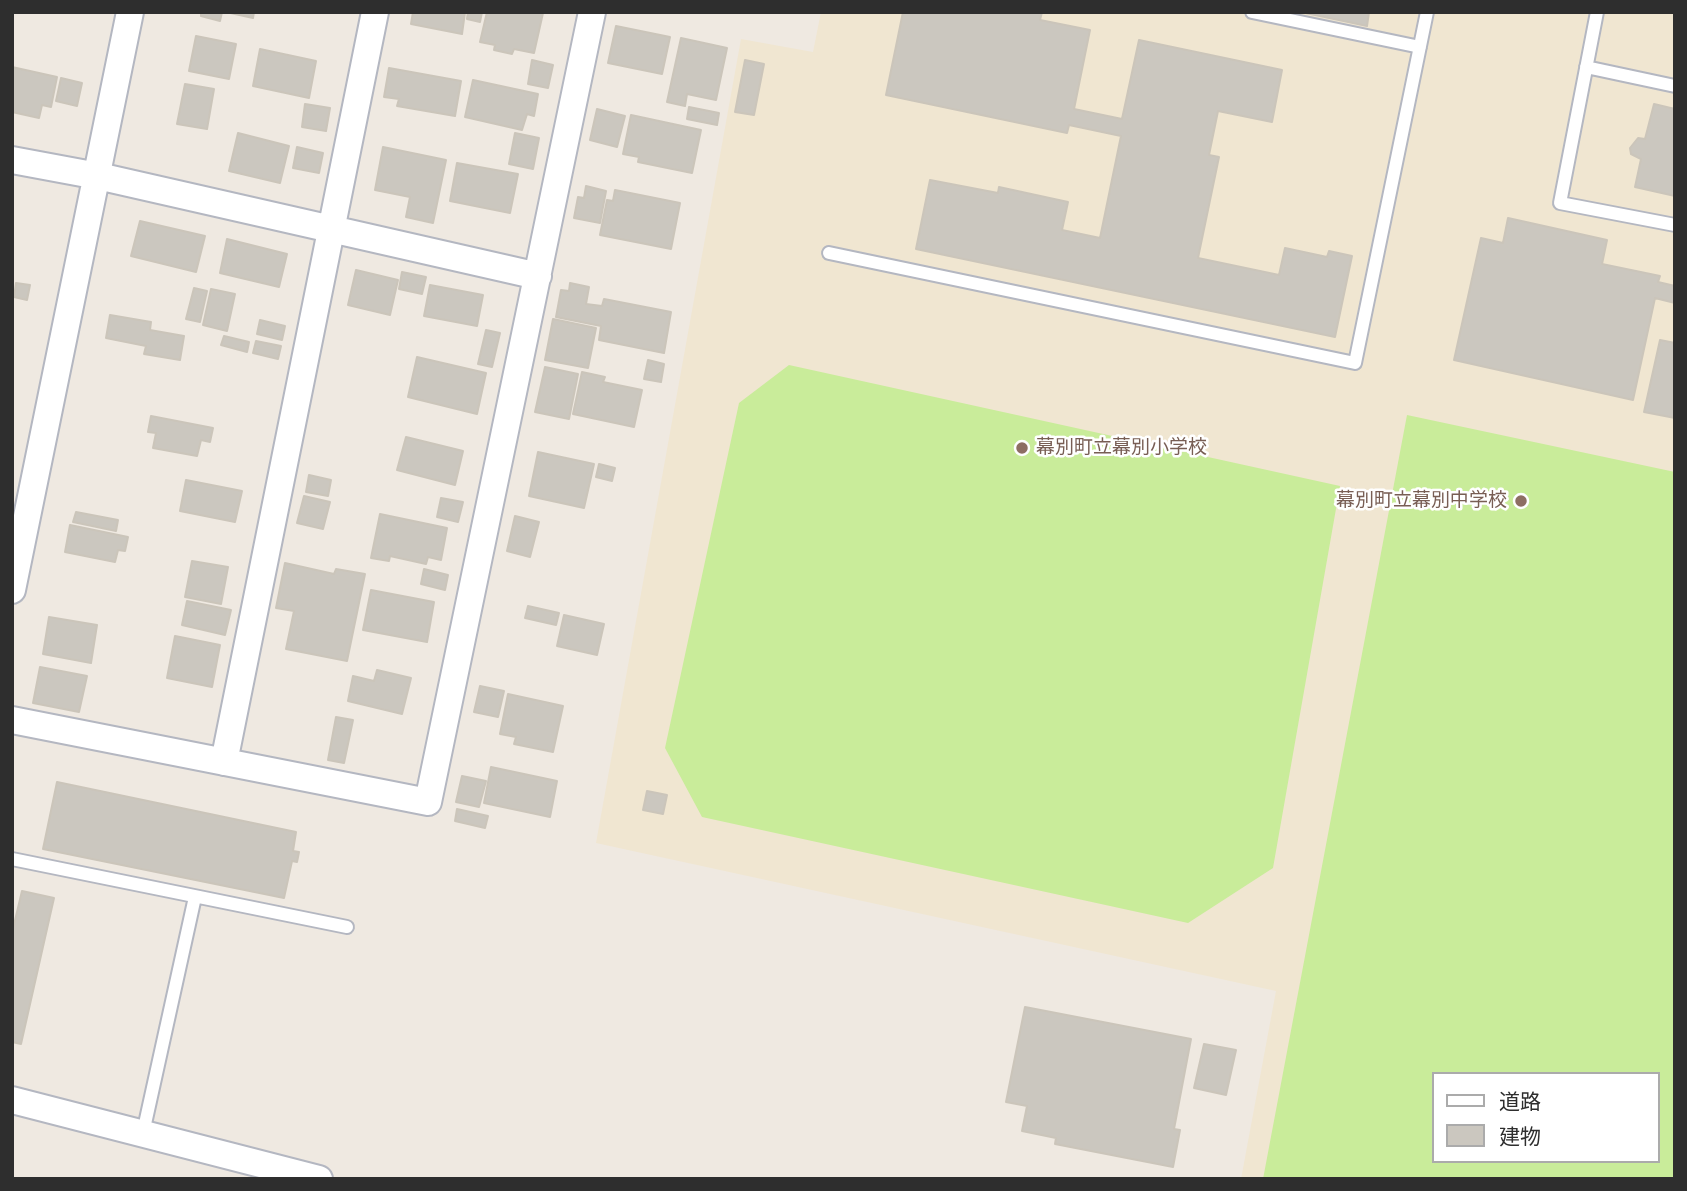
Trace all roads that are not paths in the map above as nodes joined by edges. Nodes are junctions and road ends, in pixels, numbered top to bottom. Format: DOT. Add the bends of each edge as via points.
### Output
graph roads {
  1 [pos="130,12"];
  2 [pos="375,12"];
  3 [pos="592,12"];
  4 [pos="1252,12"];
  5 [pos="1427,12"];
  6 [pos="1597,12"];
  7 [pos="1420,47"];
  8 [pos="1586,68"];
  9 [pos="1675,86"];
  10 [pos="12,160"];
  11 [pos="98,176"];
  12 [pos="1675,225"];
  13 [pos="332,230"];
  14 [pos="830,253"];
  15 [pos="538,276"];
  16 [pos="12,590"];
  17 [pos="12,720"];
  18 [pos="224,762"];
  19 [pos="12,859"];
  20 [pos="195,897"];
  21 [pos="347,927"];
  22 [pos="12,1100"];
  23 [pos="142,1133"];
  24 [pos="319,1179"];
  1 -- 11 [label="street"];
  2 -- 13 [label="street"];
  3 -- 15 [label="street"];
  4 -- 7 [label="lane"];
  5 -- 7 [label="lane"];
  6 -- 8 [label="lane"];
  7 -- 14 [label="lane" via="1355,363"];
  8 -- 9 [label="lane"];
  8 -- 12 [label="lane" via="1560,203"];
  10 -- 11 [label="street"];
  11 -- 13 [label="street"];
  11 -- 16 [label="street"];
  13 -- 15 [label="street"];
  13 -- 18 [label="street"];
  15 -- 18 [label="street" via="428,802"];
  17 -- 18 [label="street"];
  19 -- 20 [label="lane"];
  20 -- 21 [label="lane"];
  20 -- 23 [label="lane"];
  22 -- 23 [label="street"];
  23 -- 24 [label="street"];
}
